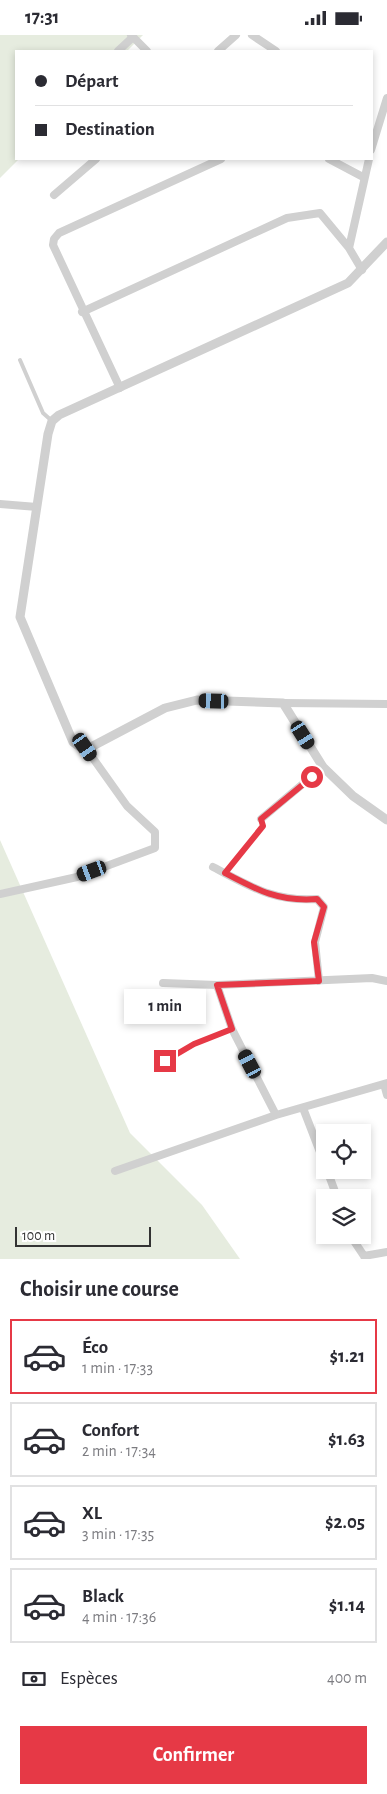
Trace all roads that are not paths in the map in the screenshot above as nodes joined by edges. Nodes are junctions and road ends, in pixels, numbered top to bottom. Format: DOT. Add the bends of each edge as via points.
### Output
graph roads {
  1 [pos="236,35"];
  2 [pos="252,35"];
  3 [pos="132,36"];
  4 [pos="119,50"];
  5 [pos="146,50"];
  6 [pos="219,50"];
  7 [pos="274,50"];
  8 [pos="387,98"];
  9 [pos="373,144"];
  10 [pos="95,160"];
  11 [pos="219,160"];
  12 [pos="331,160"];
  13 [pos="369,160"];
  14 [pos="364,177"];
  15 [pos="54,195"];
  16 [pos="387,242"];
  17 [pos="350,248"];
  18 [pos="362,270"];
  19 [pos="82,312"];
  20 [pos="20,360"];
  21 [pos="120,388"];
  22 [pos="52,421"];
  23 [pos="0,504"];
  24 [pos="37,507"];
  25 [pos="283,703"];
  26 [pos="387,704"];
  27 [pos="85,747"];
  28 [pos="323,767"];
  29 [pos="261,819"];
  30 [pos="387,820"];
  31 [pos="212,867"];
  32 [pos="225,873"];
  33 [pos="0,894"];
  34 [pos="319,981"];
  35 [pos="387,981"];
  36 [pos="163,983"];
  37 [pos="217,985"];
  38 [pos="232,1029"];
  39 [pos="165,1061"];
  40 [pos="385,1084"];
  41 [pos="387,1095"];
  42 [pos="303,1108"];
  43 [pos="276,1115"];
  44 [pos="316,1142"];
  45 [pos="115,1171"];
  46 [pos="356,1244"];
  47 [pos="387,1252"];
  48 [pos="365,1257"];
  1 -- 6 [label="street"];
  2 -- 7 [label="street"];
  3 -- 4 [label="street"];
  3 -- 5 [label="street"];
  8 -- 9 [label="street"];
  10 -- 15 [label="street"];
  11 -- 19 [label="street" via="59,233 53,245"];
  12 -- 14 [label="street"];
  13 -- 14 [label="street"];
  14 -- 17 [label="street"];
  16 -- 18 [label="street"];
  17 -- 18 [label="street"];
  17 -- 19 [label="street" via="320,213 288,218"];
  18 -- 21 [label="street" via="348,283"];
  19 -- 21 [label="street"];
  20 -- 22 [label="lane" via="43,413"];
  21 -- 22 [label="street"];
  22 -- 24 [label="street"];
  23 -- 24 [label="street"];
  24 -- 27 [label="street" via="20,617 73,742"];
  25 -- 26 [label="street"];
  25 -- 27 [label="street" via="197,700 165,708 91,747"];
  25 -- 28 [label="street"];
  27 -- 33 [label="street" via="127,806 155,832 155,848 77,877"];
  28 -- 29 [label="street"];
  28 -- 30 [label="street" via="353,796"];
  29 -- 32 [label="lane" via="263,826"];
  31 -- 32 [label="street"];
  32 -- 34 [label="street" via="262,893 294,901 317,899 324,907 314,942"];
  34 -- 35 [label="street" via="372,978"];
  34 -- 37 [label="street"];
  36 -- 37 [label="street"];
  37 -- 38 [label="street"];
  38 -- 39 [label="lane" via="194,1044"];
  38 -- 43 [label="street"];
  40 -- 41 [label="street"];
  40 -- 42 [label="street"];
  42 -- 43 [label="street"];
  42 -- 44 [label="street"];
  43 -- 45 [label="street"];
  46 -- 48 [label="street"];
  47 -- 48 [label="street"];
}
